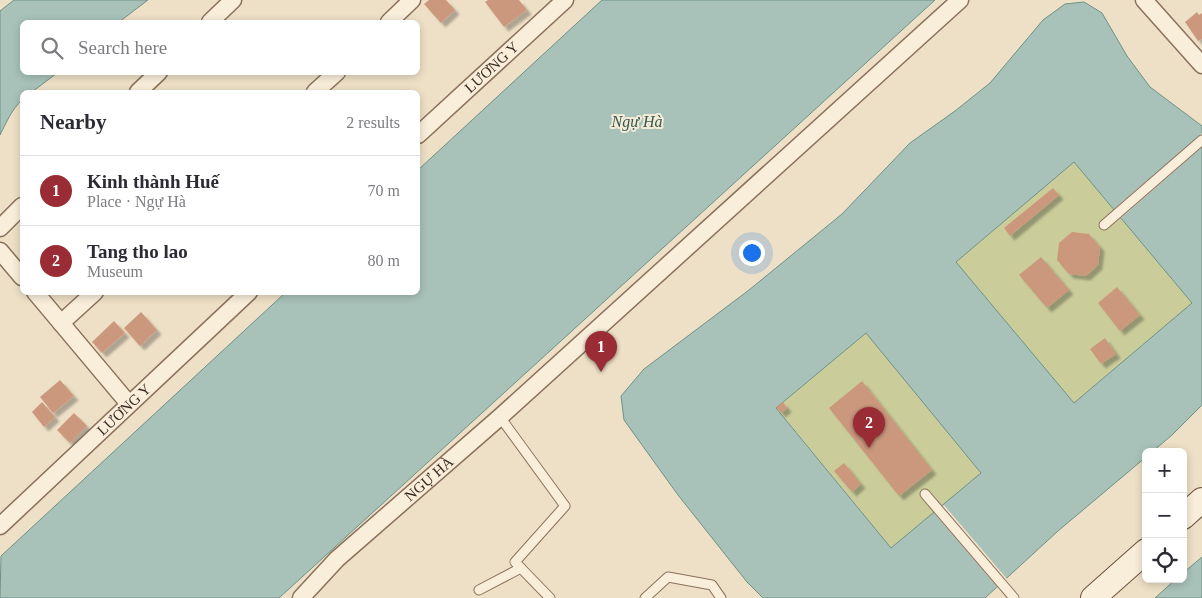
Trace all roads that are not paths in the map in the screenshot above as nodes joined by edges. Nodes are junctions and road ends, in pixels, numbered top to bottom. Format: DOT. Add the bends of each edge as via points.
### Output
graph roads {
  1 [pos="233,0"];
  2 [pos="412,0"];
  3 [pos="565,0"];
  4 [pos="960,0"];
  5 [pos="1144,0"];
  6 [pos="212,20"];
  7 [pos="391,20"];
  8 [pos="1202,65"];
  9 [pos="156,75"];
  10 [pos="334,75"];
  11 [pos="140,90"];
  12 [pos="317,90"];
  13 [pos="420,133"];
  14 [pos="1202,140"];
  15 [pos="20,208"];
  16 [pos="1104,225"];
  17 [pos="0,228"];
  18 [pos="0,251"];
  19 [pos="20,276"];
  20 [pos="38,295"];
  21 [pos="91,295"];
  22 [pos="245,295"];
  23 [pos="61,323"];
  24 [pos="129,404"];
  25 [pos="500,417"];
  26 [pos="925,494"];
  27 [pos="1202,500"];
  28 [pos="1187,513"];
  29 [pos="0,526"];
  30 [pos="1142,555"];
  31 [pos="521,568"];
  32 [pos="479,590"];
  33 [pos="1013,596"];
  34 [pos="302,598"];
  35 [pos="550,598"];
  36 [pos="645,598"];
  37 [pos="721,598"];
  38 [pos="1093,598"];
  1 -- 6 [label="street"];
  2 -- 7 [label="street"];
  3 -- 13 [label="street, LƯƠNG Y"];
  4 -- 25 [label="street, NGỰ HÀ"];
  5 -- 8 [label="street"];
  9 -- 11 [label="street"];
  10 -- 12 [label="street"];
  14 -- 16 [label="lane"];
  15 -- 17 [label="street"];
  18 -- 19 [label="street"];
  20 -- 23 [label="street"];
  21 -- 23 [label="street"];
  22 -- 24 [label="street, LƯƠNG Y"];
  23 -- 24 [label="street"];
  24 -- 29 [label="street, LƯƠNG Y"];
  25 -- 31 [label="lane" via="565,506 516,562"];
  25 -- 34 [label="street, NGỰ HÀ" via="338,559"];
  26 -- 33 [label="lane"];
  27 -- 28 [label="main road"];
  30 -- 38 [label="main road"];
  31 -- 32 [label="lane"];
  31 -- 35 [label="lane"];
  36 -- 37 [label="lane" via="668,577 712,585"];
}
